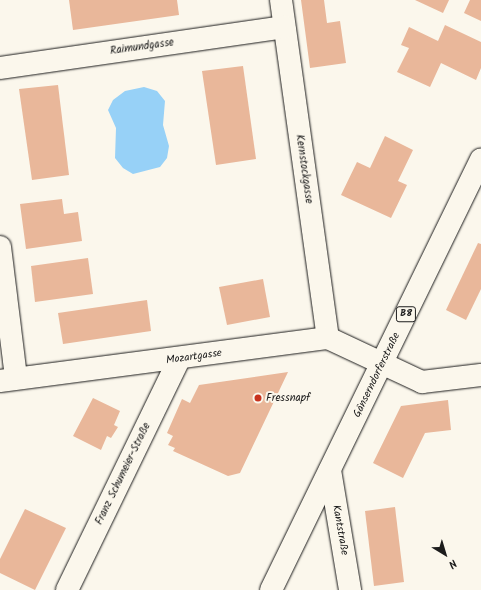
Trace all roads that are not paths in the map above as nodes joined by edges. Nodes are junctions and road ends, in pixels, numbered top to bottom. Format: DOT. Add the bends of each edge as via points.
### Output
graph roads {
  1 [pos="281,0"];
  2 [pos="284,27"];
  3 [pos="0,68"];
  4 [pos="481,159"];
  5 [pos="0,247"];
  6 [pos="328,338"];
  7 [pos="179,359"];
  8 [pos="382,363"];
  9 [pos="481,375"];
  10 [pos="8,380"];
  11 [pos="330,470"];
  12 [pos="67,590"];
  13 [pos="271,590"];
  14 [pos="350,590"];
  1 -- 2 [label="street, Kernstockgasse"];
  2 -- 3 [label="street, Raimundgasse"];
  2 -- 6 [label="street, Kernstockgasse"];
  4 -- 8 [label="street, Gänserndorferstraße / B8"];
  5 -- 10 [label="street"];
  6 -- 7 [label="street, Mozartgasse"];
  6 -- 8 [label="street"];
  7 -- 10 [label="street, Mozartgasse"];
  7 -- 12 [label="street, Franz Schumeier-Straße"];
  8 -- 9 [label="street" via="422,382"];
  8 -- 11 [label="street, Gänserndorferstraße / B8"];
  11 -- 13 [label="street, Gänserndorferstraße / B8"];
  11 -- 14 [label="street, Kantstraße"];
}
